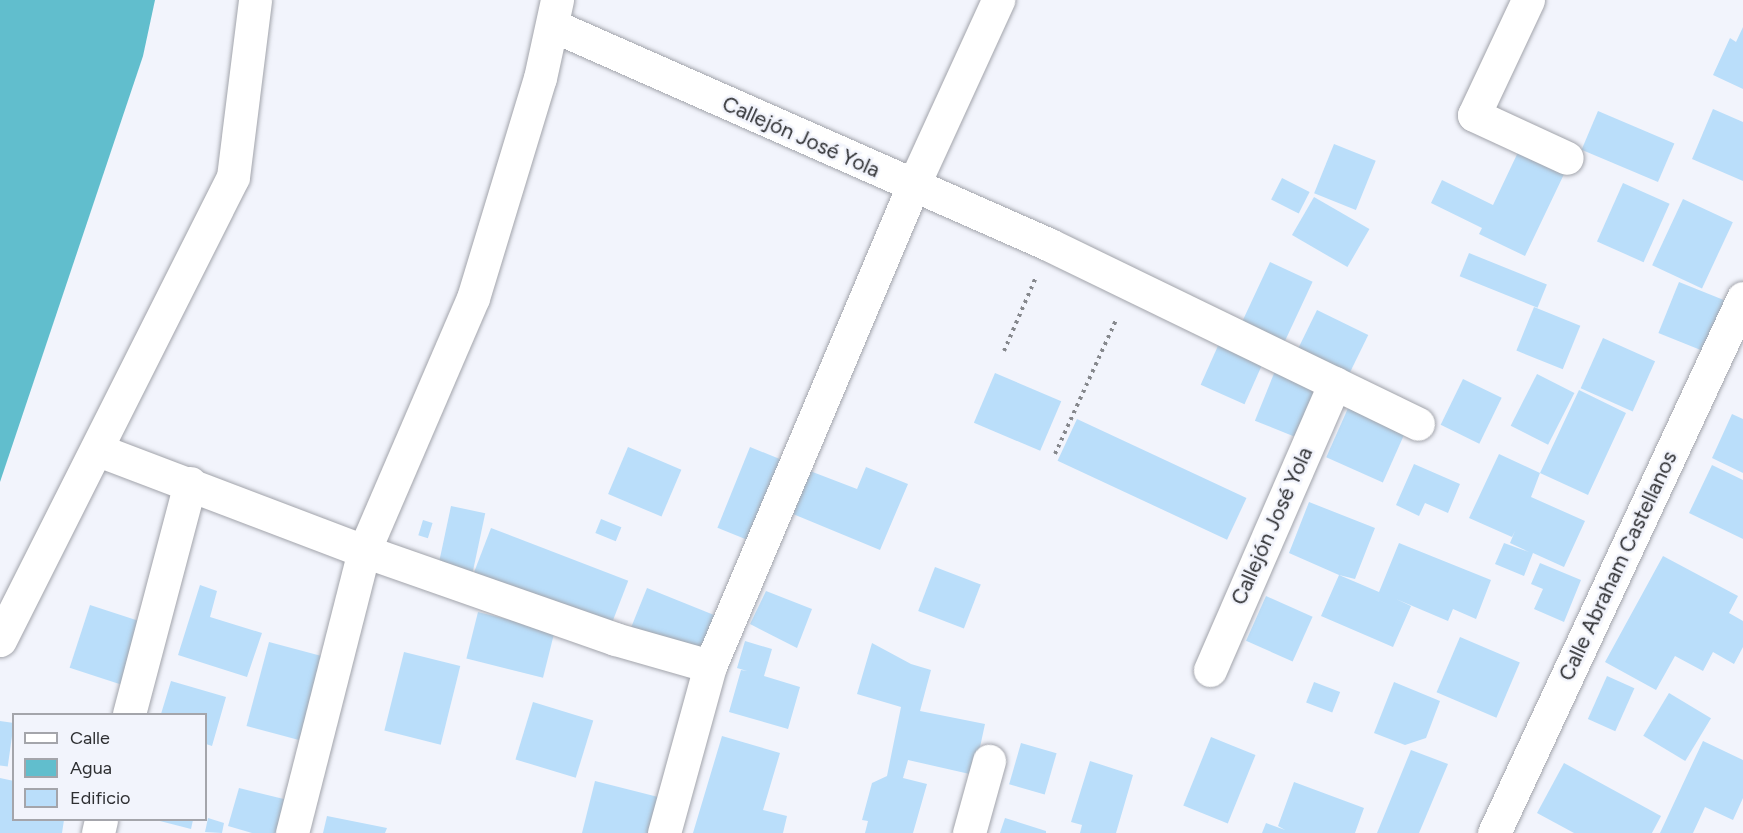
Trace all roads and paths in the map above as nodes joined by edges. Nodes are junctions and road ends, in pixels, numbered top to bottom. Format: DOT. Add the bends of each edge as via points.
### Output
graph roads {
  1 [pos="255,0"];
  2 [pos="998,0"];
  3 [pos="1528,0"];
  4 [pos="556,13"];
  5 [pos="1567,158"];
  6 [pos="913,186"];
  7 [pos="1050,245"];
  8 [pos="1131,287"];
  9 [pos="1743,298"];
  10 [pos="1004,351"];
  11 [pos="1335,383"];
  12 [pos="1418,424"];
  13 [pos="98,450"];
  14 [pos="1055,454"];
  15 [pos="190,483"];
  16 [pos="364,551"];
  17 [pos="0,640"];
  18 [pos="710,666"];
  19 [pos="1209,670"];
  20 [pos="129,713"];
  21 [pos="989,761"];
  22 [pos="292,833"];
  23 [pos="664,833"];
  24 [pos="969,833"];
  25 [pos="1494,833"];
  1 -- 13 [label="street" via="233,177"];
  2 -- 6 [label="street"];
  3 -- 5 [label="street" via="1474,115"];
  4 -- 6 [label="street, Callejón José Yola"];
  4 -- 16 [label="street" via="473,298"];
  6 -- 7 [label="street, Callejón José Yola"];
  6 -- 18 [label="street"];
  7 -- 8 [label="street, Callejón José Yola"];
  7 -- 10 [label="path"];
  8 -- 11 [label="street, Callejón José Yola"];
  8 -- 14 [label="path"];
  9 -- 25 [label="street, Calle Abraham Castellanos"];
  11 -- 12 [label="street, Callejón José Yola"];
  11 -- 19 [label="street, Callejón José Yola"];
  13 -- 15 [label="street"];
  13 -- 17 [label="street"];
  15 -- 16 [label="street"];
  15 -- 20 [label="street"];
  16 -- 18 [label="street" via="615,639"];
  16 -- 22 [label="street"];
  18 -- 23 [label="street"];
  21 -- 24 [label="street"];
}
